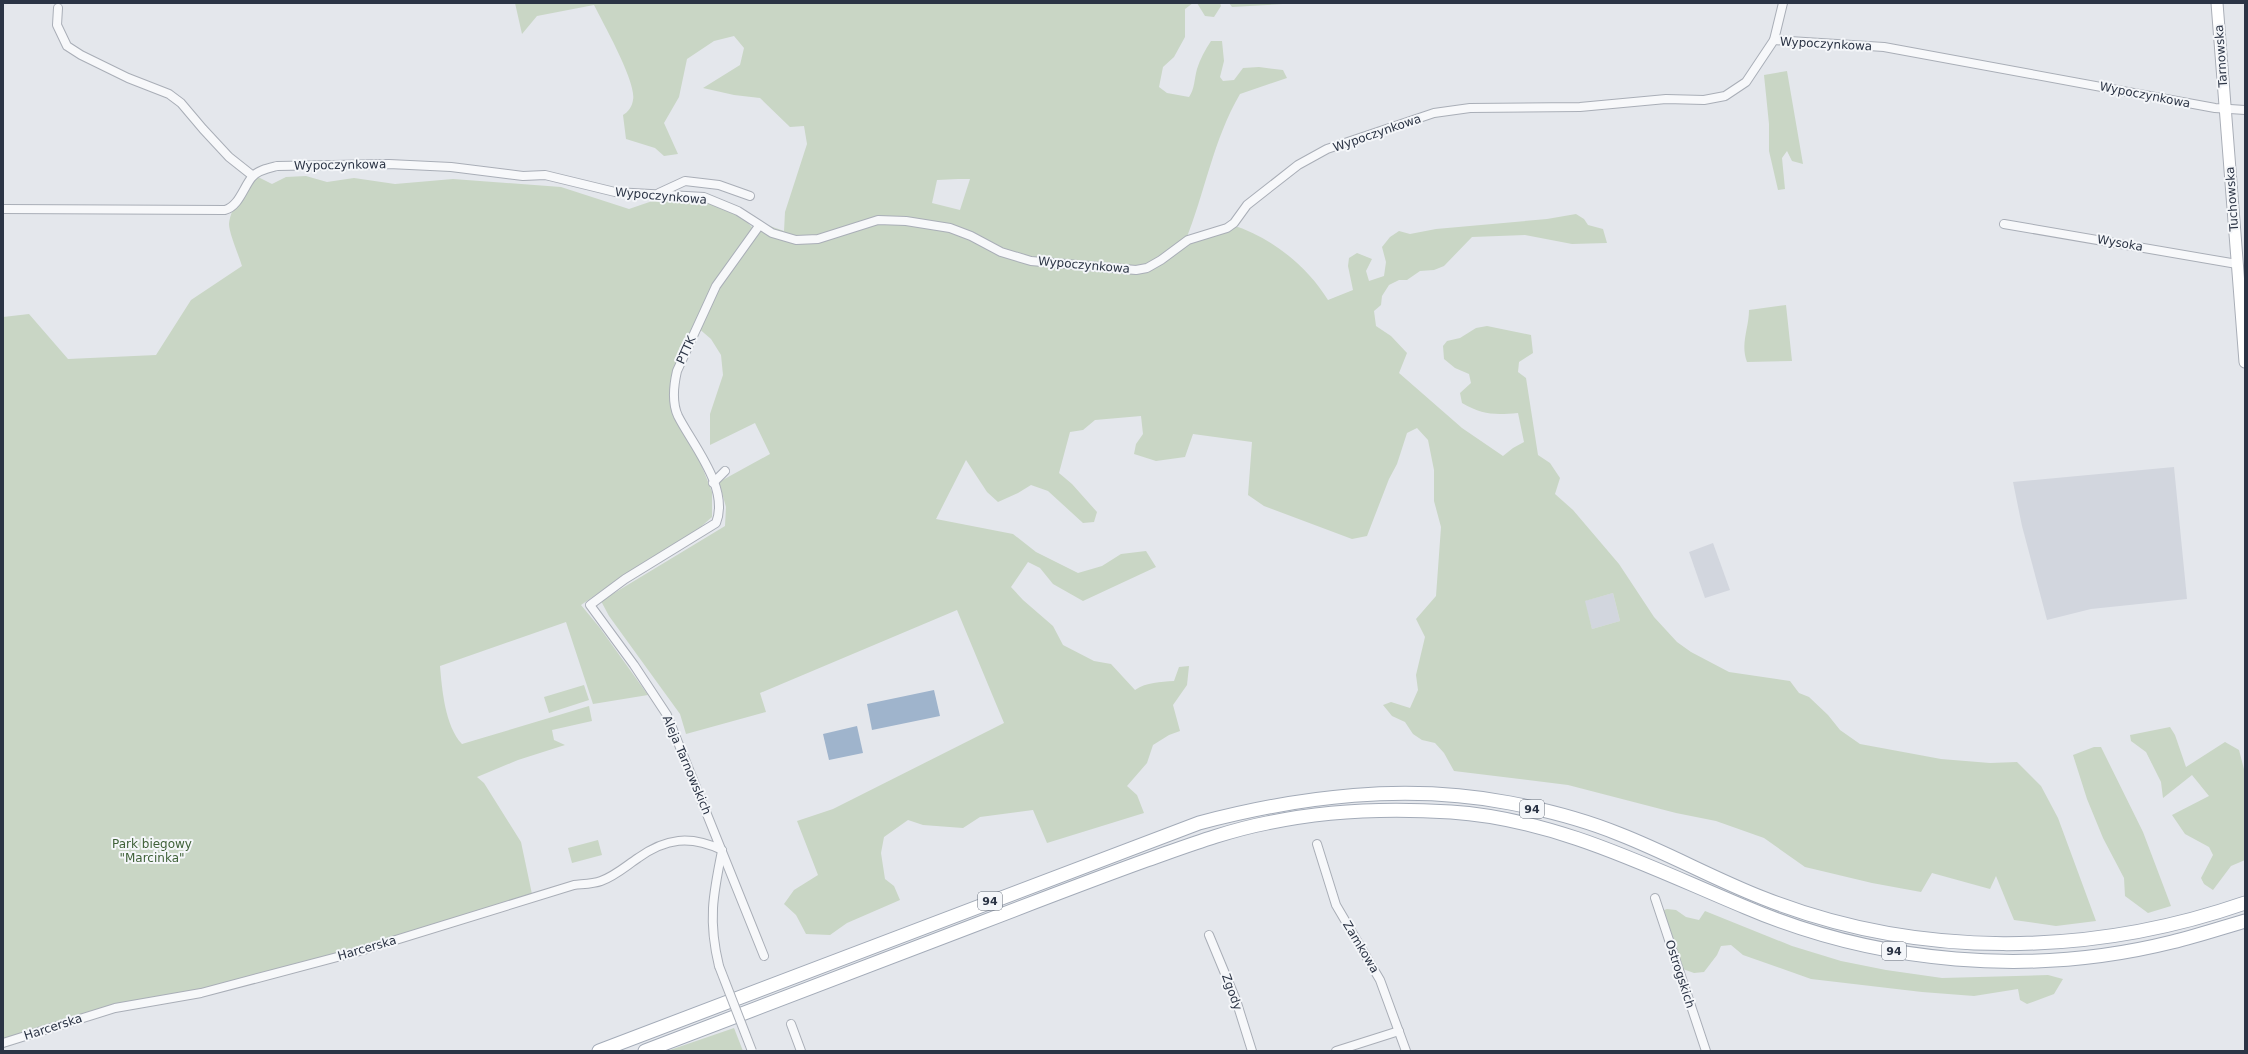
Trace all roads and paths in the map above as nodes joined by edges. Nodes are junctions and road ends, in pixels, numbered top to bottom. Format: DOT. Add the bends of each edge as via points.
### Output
graph roads {
  1 [pos="1783,3"];
  2 [pos="2217,3"];
  3 [pos="58,8"];
  4 [pos="1774,40"];
  5 [pos="2225,108"];
  6 [pos="2245,110"];
  7 [pos="253,176"];
  8 [pos="658,194"];
  9 [pos="750,196"];
  10 [pos="3,209"];
  11 [pos="2004,224"];
  12 [pos="760,226"];
  13 [pos="2240,244"];
  14 [pos="2237,264"];
  15 [pos="2245,362"];
  16 [pos="725,471"];
  17 [pos="713,483"];
  18 [pos="590,605"];
  19 [pos="1318,844"];
  20 [pos="722,850"];
  21 [pos="1655,898"];
  22 [pos="2245,903"];
  23 [pos="2245,921"];
  24 [pos="1208,935"];
  25 [pos="764,956"];
  26 [pos="791,1024"];
  27 [pos="1399,1031"];
  28 [pos="3,1043"];
  29 [pos="599,1051"];
  30 [pos="645,1051"];
  31 [pos="752,1051"];
  32 [pos="801,1051"];
  33 [pos="1252,1051"];
  34 [pos="1336,1051"];
  35 [pos="1406,1051"];
  36 [pos="1706,1051"];
  1 -- 4 [label="street"];
  2 -- 5 [label="main road, Tarnowska"];
  3 -- 7 [label="street" via="57,25 67,46 182,103 208,135"];
  4 -- 5 [label="street, Wypoczynkowa" via="1884,47"];
  4 -- 12 [label="street, Wypoczynkowa" via="1746,82 1725,96 1704,100 1666,99 1580,107 1470,108 1434,113 1327,150 1298,166 1247,205 1234,223 1227,228 1188,240 1147,268 1121,270 1031,261 1001,252 950,228 906,221 878,220 818,239 807,240 785,237"];
  5 -- 6 [label="street, Wypoczynkowa"];
  5 -- 13 [label="main road, Tuchowska"];
  7 -- 8 [label="street, Wypoczynkowa" via="262,170 277,166 451,167 524,176 545,175 614,192"];
  7 -- 10 [label="street" via="236,203 225,210"];
  8 -- 9 [label="street" via="685,181 719,185"];
  8 -- 12 [label="street, Wypoczynkowa" via="704,197 738,211"];
  11 -- 14 [label="street, Wysoka"];
  12 -- 17 [label="street, PTTK" via="716,286 677,371 674,383 678,415 701,451"];
  13 -- 14 [label="main road, Tuchowska"];
  14 -- 15 [label="main road, Tuchowska"];
  16 -- 17 [label="street"];
  17 -- 18 [label="street, PTTK" via="718,513 716,523 711,528 626,579"];
  18 -- 20 [label="street, Aleja Tarnowskich" via="667,715"];
  19 -- 27 [label="street, Zamkowa" via="1336,905 1380,980"];
  20 -- 25 [label="street, Aleja Tarnowskich"];
  20 -- 28 [label="street, Harcerska" via="700,841 682,840 662,844 600,882 574,886 360,951 201,993 115,1008"];
  20 -- 31 [label="street, bridge" via="711,917 713,940 719,966"];
  21 -- 36 [label="street, Ostrogskich"];
  22 -- 29 [label="main road, 94" via="2149,930 2103,938 2022,944 1924,940 1860,927 1799,910 1726,882 1618,833 1558,815 1510,803 1457,796 1392,793 1347,795 1300,800 1199,823"];
  23 -- 30 [label="main road, 94" via="2169,943 2093,956 2027,960 1948,958 1880,949 1805,929 1748,909 1603,846 1513,820 1458,812 1351,812 1266,823 1203,840 1096,878"];
  24 -- 33 [label="street, Zgody" via="1236,1000"];
  26 -- 32 [label="street"];
  27 -- 34 [label="street"];
  27 -- 35 [label="street, Zamkowa"];
}
